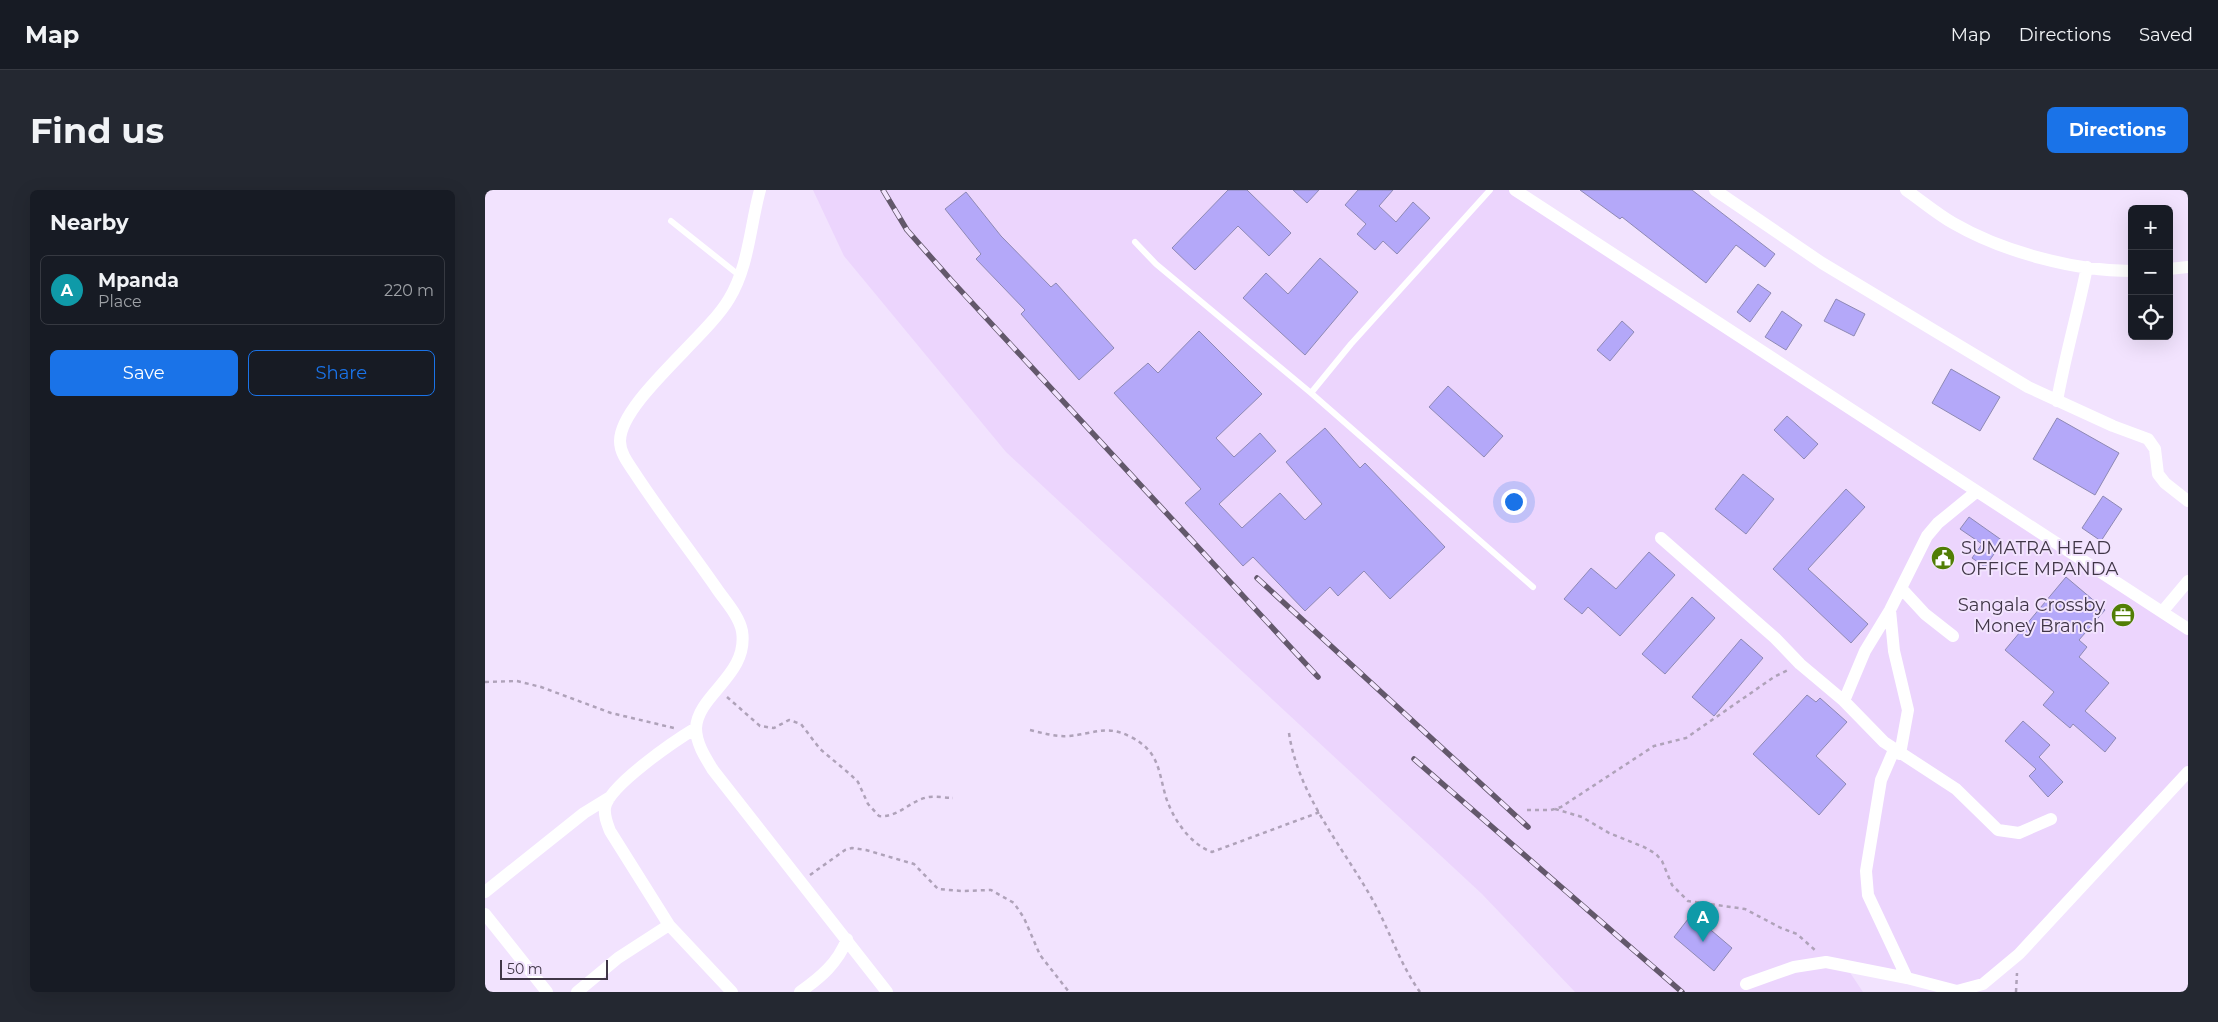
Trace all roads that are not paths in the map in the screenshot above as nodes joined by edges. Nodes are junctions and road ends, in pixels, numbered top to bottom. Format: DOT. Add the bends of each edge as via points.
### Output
graph roads {
  1 [pos="760,190"];
  2 [pos="1490,190"];
  3 [pos="1515,190"];
  4 [pos="1715,190"];
  5 [pos="1906,190"];
  6 [pos="671,221"];
  7 [pos="1135,242"];
  8 [pos="2087,267"];
  9 [pos="2188,267"];
  10 [pos="2173,269"];
  11 [pos="2128,271"];
  12 [pos="740,276"];
  13 [pos="1311,393"];
  14 [pos="2057,401"];
  15 [pos="1977,492"];
  16 [pos="2188,502"];
  17 [pos="1661,538"];
  18 [pos="2188,581"];
  19 [pos="1533,587"];
  20 [pos="1901,588"];
  21 [pos="1890,610"];
  22 [pos="2162,612"];
  23 [pos="2188,629"];
  24 [pos="1953,636"];
  25 [pos="1843,701"];
  26 [pos="691,731"];
  27 [pos="1897,752"];
  28 [pos="2188,772"];
  29 [pos="610,797"];
  30 [pos="2051,819"];
  31 [pos="485,892"];
  32 [pos="485,914"];
  33 [pos="669,925"];
  34 [pos="847,939"];
  35 [pos="1907,978"];
  36 [pos="1746,984"];
  37 [pos="547,992"];
  38 [pos="577,992"];
  39 [pos="732,992"];
  40 [pos="800,992"];
  41 [pos="887,992"];
  1 -- 12 [label="street"];
  2 -- 13 [label="lane"];
  3 -- 15 [label="street"];
  4 -- 14 [label="street" via="1830,268 2028,387"];
  5 -- 8 [label="street" via="1952,222 1987,240"];
  6 -- 12 [label="lane"];
  7 -- 13 [label="lane" via="1156,264"];
  8 -- 11 [label="street"];
  8 -- 14 [label="street"];
  9 -- 10 [label="street"];
  12 -- 26 [label="street" via="717,316 635,406 621,431 619,443 623,456 646,491 741,628 741,651 734,669"];
  13 -- 19 [label="lane"];
  14 -- 16 [label="street" via="2149,438 2155,449 2158,474"];
  15 -- 20 [label="street" via="1927,536"];
  15 -- 22 [label="street"];
  17 -- 25 [label="street"];
  18 -- 22 [label="street"];
  20 -- 21 [label="street"];
  20 -- 24 [label="street" via="1925,614"];
  21 -- 25 [label="street" via="1865,651"];
  21 -- 27 [label="street" via="1894,651 1908,710"];
  22 -- 23 [label="street"];
  25 -- 27 [label="street"];
  26 -- 29 [label="street" via="639,768"];
  26 -- 34 [label="street" via="713,770"];
  27 -- 30 [label="street" via="1956,789 1998,830 2019,833"];
  27 -- 35 [label="street" via="1881,780 1866,871 1868,894"];
  28 -- 35 [label="street" via="2019,954 1983,984 1957,991"];
  29 -- 31 [label="street" via="583,813"];
  29 -- 33 [label="street" via="605,807 610,831"];
  32 -- 37 [label="street"];
  33 -- 38 [label="street" via="619,958"];
  33 -- 39 [label="street"];
  34 -- 40 [label="street" via="835,962"];
  34 -- 41 [label="street"];
  35 -- 36 [label="street" via="1826,962 1794,967"];
}
